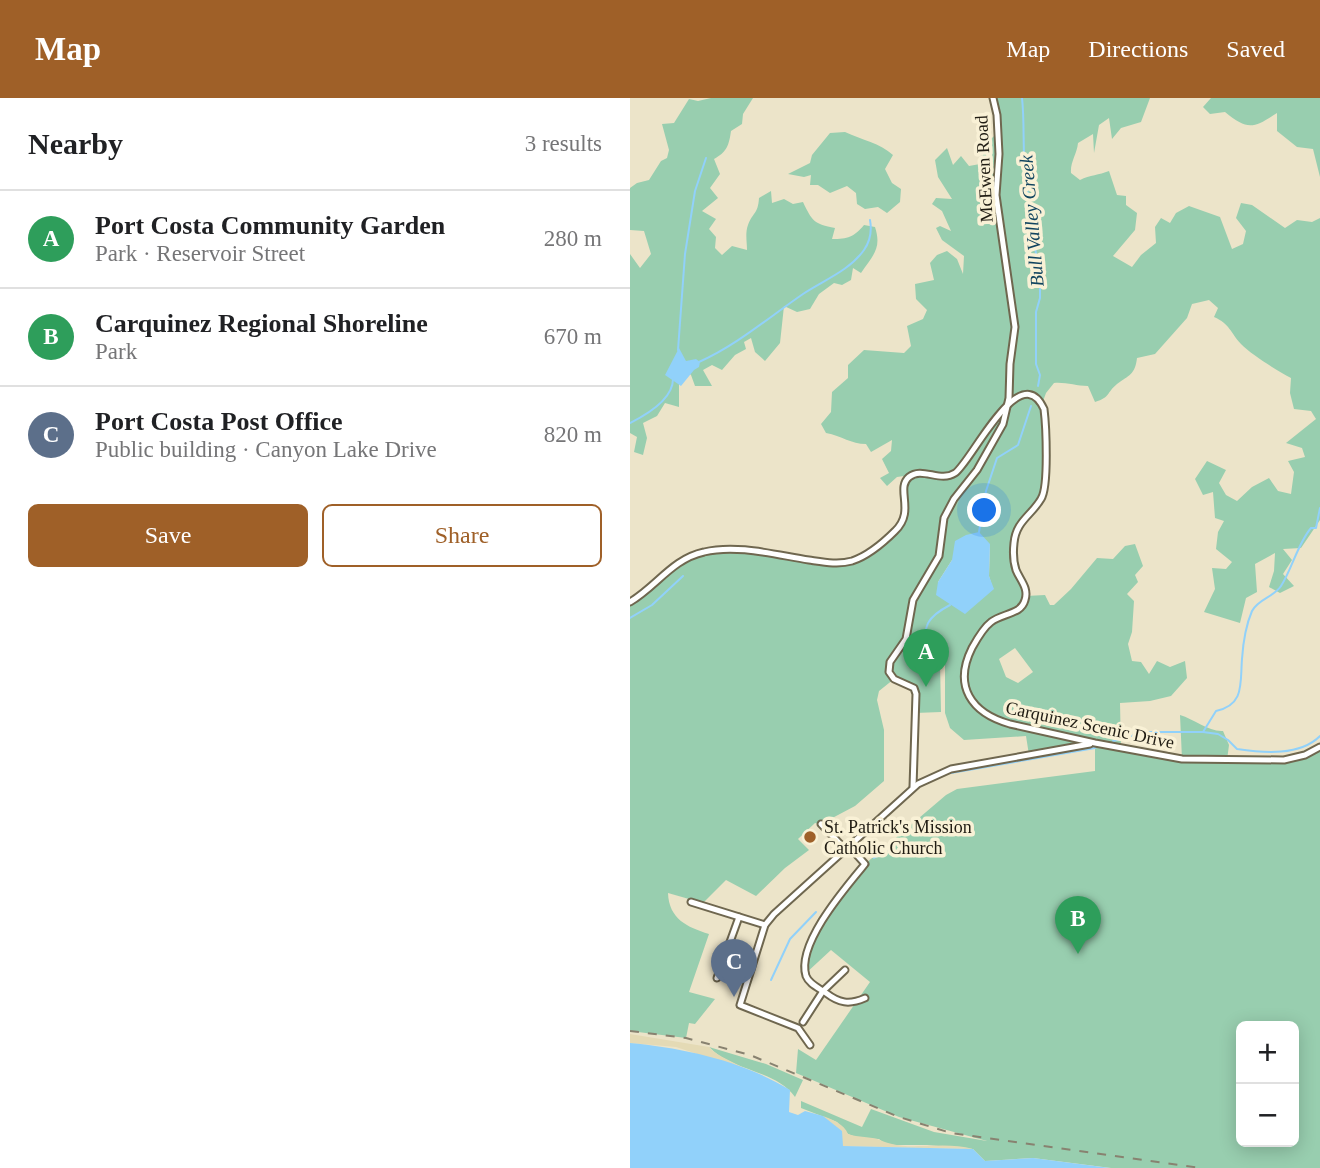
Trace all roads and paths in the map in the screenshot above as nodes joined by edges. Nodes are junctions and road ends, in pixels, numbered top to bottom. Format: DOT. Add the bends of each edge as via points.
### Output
graph roads {
  1 [pos="993,98"];
  2 [pos="1007,405"];
  3 [pos="630,602"];
  4 [pos="1095,743"];
  5 [pos="1320,747"];
  6 [pos="913,787"];
  7 [pos="821,824"];
  8 [pos="847,847"];
  9 [pos="691,902"];
  10 [pos="739,917"];
  11 [pos="765,925"];
  12 [pos="845,970"];
  13 [pos="717,978"];
  14 [pos="823,991"];
  15 [pos="865,999"];
  16 [pos="803,1022"];
  17 [pos="810,1045"];
  1 -- 2 [label="street, McEwen Road" via="999,154 996,195 1015,327"];
  2 -- 3 [label="street" via="956,473 907,478 901,524 859,557 835,563 734,550 705,551 678,562"];
  2 -- 4 [label="street, Carquinez Scenic Drive" via="1025,394 1037,398 1044,409 1045,491 1015,535 1015,567 1025,587 1025,600 1018,610 982,631 966,661 965,687 976,707 996,720"];
  2 -- 6 [label="street, McEwen Road" via="1003,424 978,470 944,518 939,555 913,600 906,639 890,662 894,679 914,688 916,694"];
  4 -- 5 [label="street, Carquinez Scenic Drive" via="1200,760 1284,760"];
  4 -- 6 [label="street" via="951,769"];
  6 -- 8 [label="street"];
  7 -- 8 [label="street"];
  8 -- 11 [label="street"];
  8 -- 14 [label="street" via="865,864 828,911 805,959 806,977"];
  9 -- 10 [label="street"];
  10 -- 11 [label="street"];
  10 -- 13 [label="street"];
  11 -- 17 [label="street" via="740,1006 798,1028"];
  12 -- 14 [label="street"];
  14 -- 15 [label="street" via="835,1001"];
  14 -- 16 [label="street"];
}
